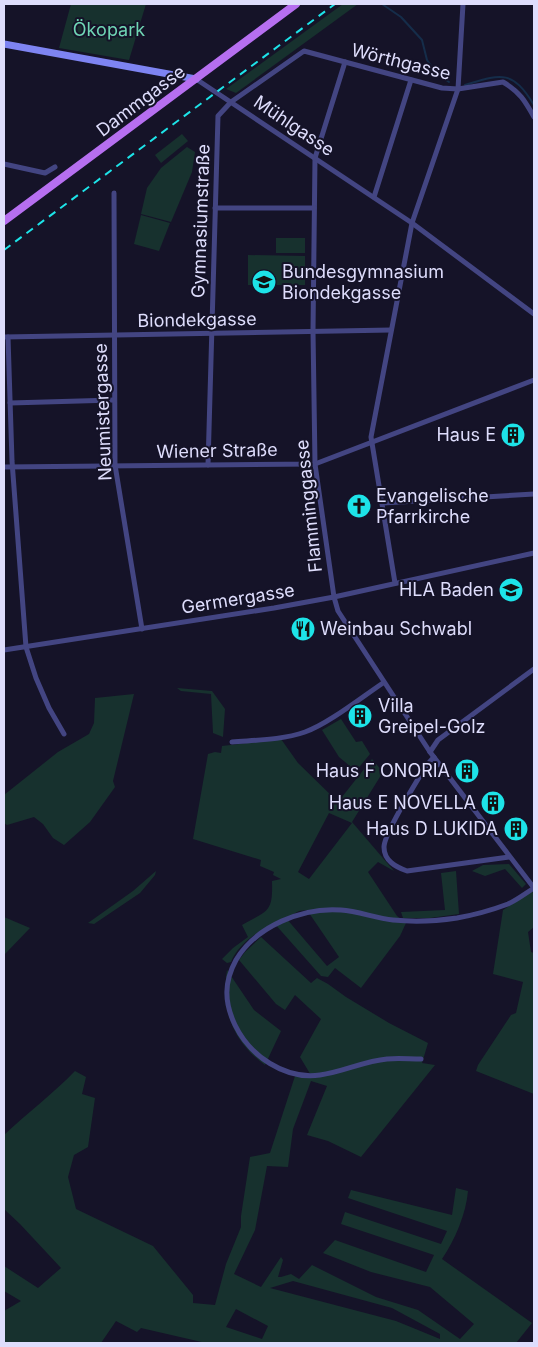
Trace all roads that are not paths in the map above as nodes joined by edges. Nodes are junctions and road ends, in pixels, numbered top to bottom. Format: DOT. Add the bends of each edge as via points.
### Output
graph roads {
  1 [pos="296,4"];
  2 [pos="463,4"];
  3 [pos="4,44"];
  4 [pos="346,62"];
  5 [pos="196,79"];
  6 [pos="411,80"];
  7 [pos="458,90"];
  8 [pos="231,102"];
  9 [pos="534,117"];
  10 [pos="315,158"];
  11 [pos="4,164"];
  12 [pos="55,167"];
  13 [pos="114,193"];
  14 [pos="374,197"];
  15 [pos="215,208"];
  16 [pos="314,208"];
  17 [pos="4,221"];
  18 [pos="412,223"];
  19 [pos="534,314"];
  20 [pos="391,330"];
  21 [pos="313,331"];
  22 [pos="211,333"];
  23 [pos="114,335"];
  24 [pos="6,337"];
  25 [pos="534,380"];
  26 [pos="114,400"];
  27 [pos="10,403"];
  28 [pos="372,444"];
  29 [pos="315,464"];
  30 [pos="208,465"];
  31 [pos="115,466"];
  32 [pos="4,467"];
  33 [pos="12,467"];
  34 [pos="534,494"];
  35 [pos="382,503"];
  36 [pos="534,553"];
  37 [pos="395,583"];
  38 [pos="334,597"];
  39 [pos="142,629"];
  40 [pos="26,647"];
  41 [pos="4,650"];
  42 [pos="534,669"];
  43 [pos="383,683"];
  44 [pos="64,734"];
  45 [pos="232,742"];
  46 [pos="430,752"];
  47 [pos="434,757"];
  48 [pos="509,857"];
  49 [pos="534,888"];
  50 [pos="421,1059"];
  1 -- 5 [label="main road, Dammgasse"];
  2 -- 7 [label="street"];
  3 -- 5 [label="street, Mühlgasse"];
  4 -- 6 [label="street, Wörthgasse"];
  4 -- 8 [label="street, Wörthgasse" via="304,52"];
  4 -- 10 [label="street, Flamminggasse"];
  5 -- 8 [label="street, Mühlgasse"];
  5 -- 17 [label="main road, Dammgasse"];
  6 -- 7 [label="street, Wörthgasse"];
  6 -- 14 [label="street"];
  7 -- 9 [label="street, Wörthgasse" via="503,82 522,96"];
  7 -- 18 [label="street"];
  8 -- 10 [label="street, Mühlgasse"];
  8 -- 15 [label="street, Gymnasiumstraße" via="218,116"];
  10 -- 14 [label="street, Mühlgasse"];
  10 -- 16 [label="street, Flamminggasse"];
  11 -- 12 [label="street" via="45,173"];
  13 -- 23 [label="street, Neumistergasse"];
  14 -- 18 [label="street, Mühlgasse"];
  15 -- 16 [label="street"];
  15 -- 22 [label="street, Gymnasiumstraße"];
  16 -- 21 [label="street, Flamminggasse"];
  18 -- 19 [label="street, Mühlgasse"];
  18 -- 20 [label="street"];
  20 -- 21 [label="street, Biondekgasse"];
  20 -- 28 [label="street"];
  21 -- 22 [label="street, Biondekgasse"];
  21 -- 29 [label="street, Flamminggasse"];
  22 -- 23 [label="street, Biondekgasse"];
  22 -- 30 [label="street, Gymnasiumstraße"];
  23 -- 24 [label="street, Biondekgasse"];
  23 -- 26 [label="street, Neumistergasse"];
  24 -- 27 [label="street"];
  25 -- 28 [label="street, Wiener Straße"];
  26 -- 27 [label="street"];
  26 -- 31 [label="street, Neumistergasse"];
  27 -- 33 [label="street"];
  28 -- 29 [label="street, Wiener Straße"];
  28 -- 35 [label="street"];
  29 -- 30 [label="street, Wiener Straße"];
  29 -- 38 [label="street, Flamminggasse"];
  30 -- 31 [label="street, Wiener Straße"];
  31 -- 33 [label="street, Wiener Straße"];
  31 -- 39 [label="street, Neumistergasse"];
  32 -- 33 [label="street, Wiener Straße"];
  33 -- 40 [label="street"];
  34 -- 35 [label="street"];
  35 -- 37 [label="street"];
  36 -- 37 [label="street, Germergasse"];
  37 -- 38 [label="street, Germergasse"];
  38 -- 39 [label="street, Germergasse"];
  38 -- 43 [label="street, Flamminggasse" via="338,611"];
  39 -- 40 [label="street, Germergasse"];
  40 -- 41 [label="street, Germergasse"];
  40 -- 44 [label="street" via="49,708"];
  42 -- 46 [label="street" via="438,740"];
  43 -- 45 [label="street" via="305,732"];
  43 -- 46 [label="street, Flamminggasse"];
  46 -- 47 [label="street, Flamminggasse"];
  47 -- 48 [label="street, Flamminggasse"];
  47 -- 48 [label="street" via="385,842 386,856 395,867 407,870"];
  48 -- 49 [label="street, Flamminggasse"];
  49 -- 50 [label="street" via="510,904 456,918 400,920 342,910 306,912 284,920 253,939 232,968 227,1000 235,1025 258,1055 285,1072 302,1076 320,1075 385,1059"];
}
